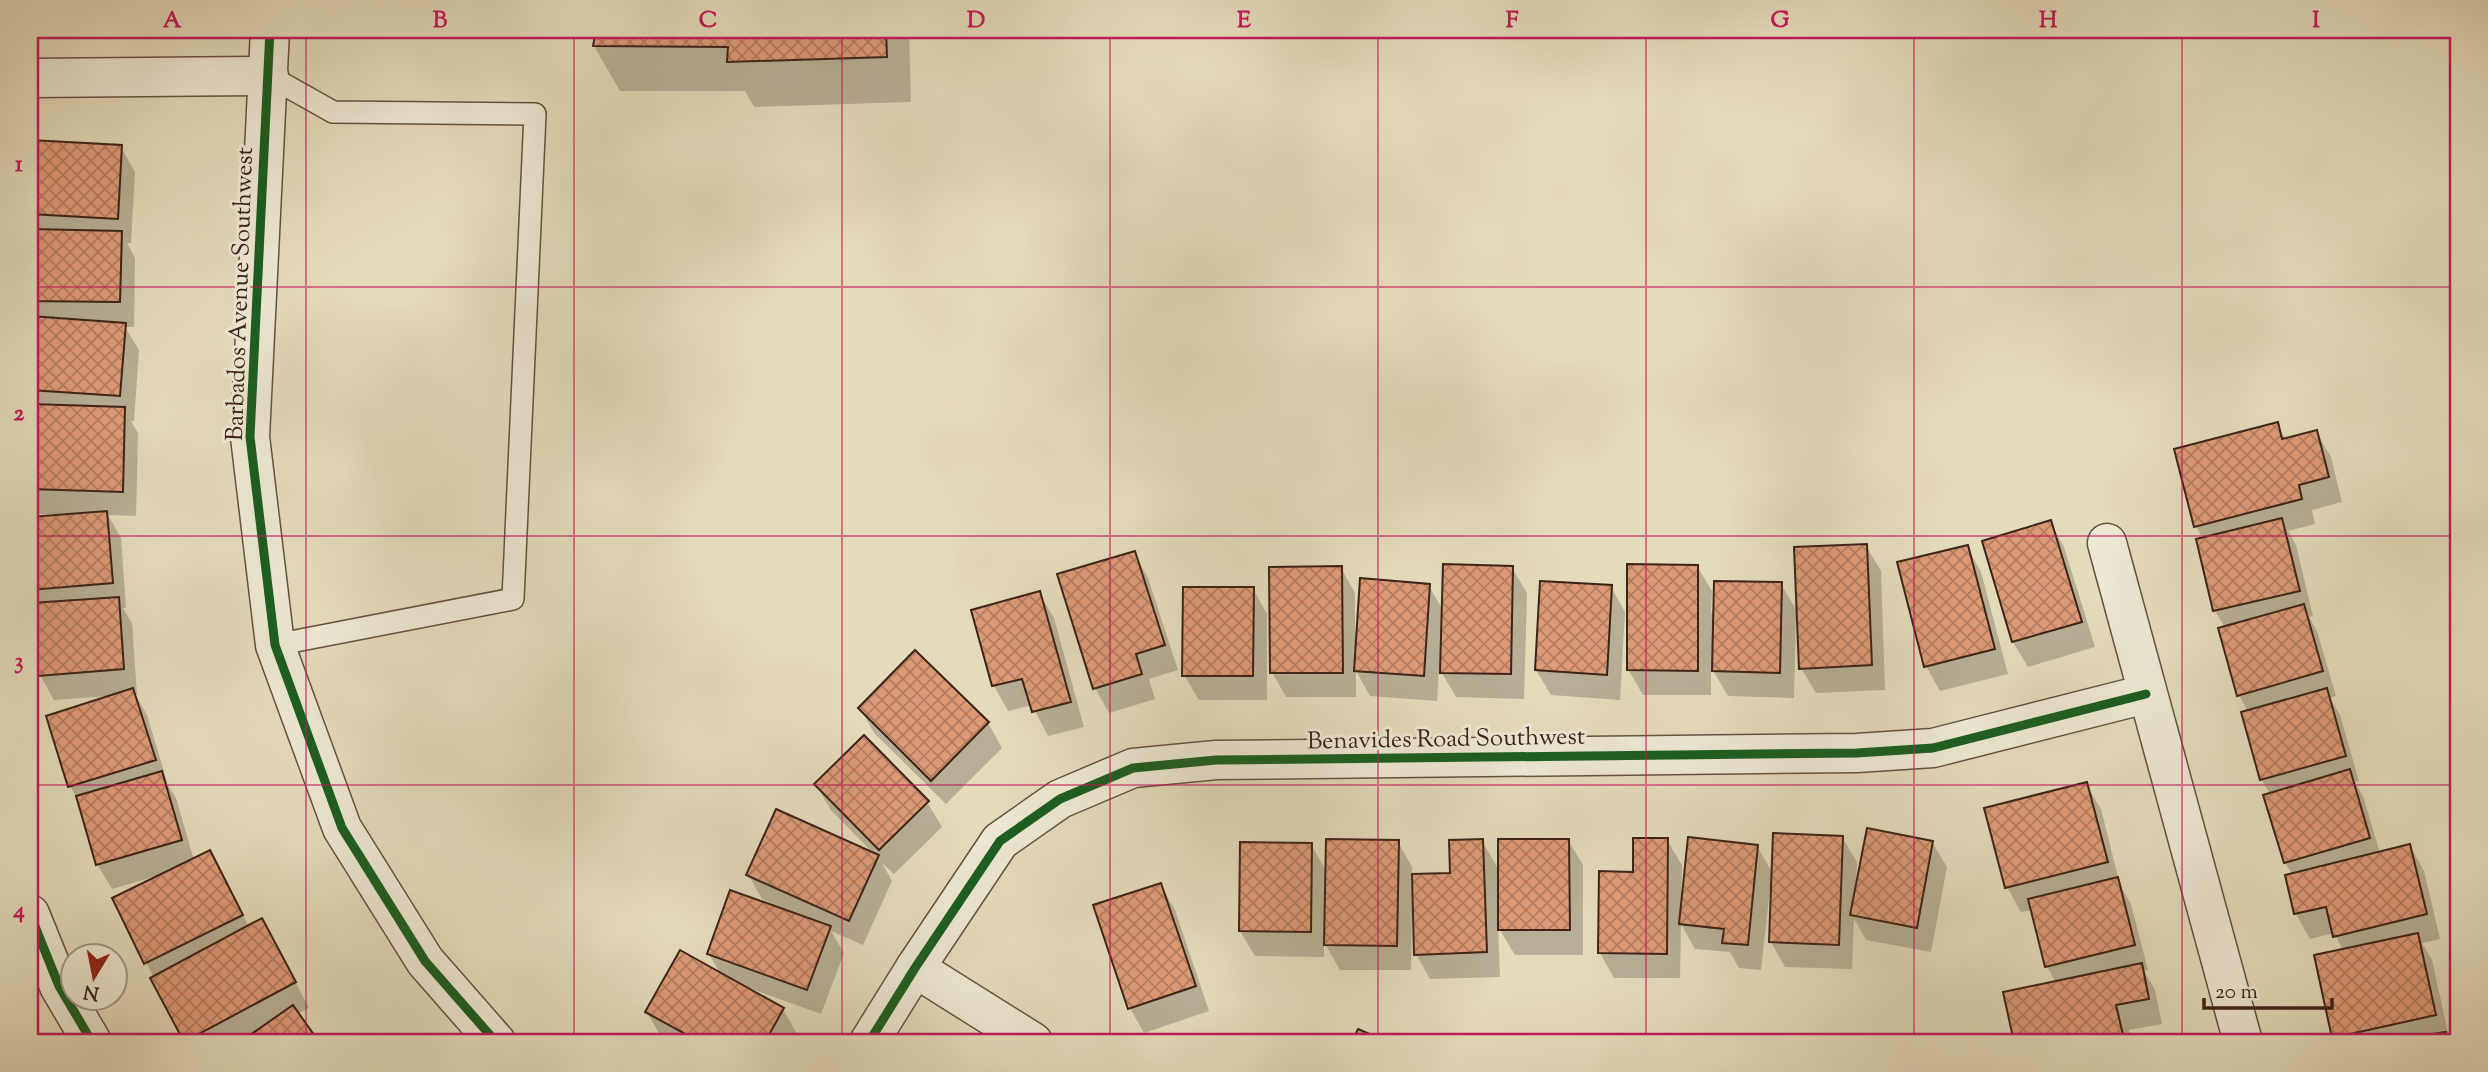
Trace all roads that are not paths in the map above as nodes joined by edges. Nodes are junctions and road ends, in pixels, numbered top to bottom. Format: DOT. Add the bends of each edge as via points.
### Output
graph roads {
  1 [pos="270,30"];
  2 [pos="269,76"];
  3 [pos="30,78"];
  4 [pos="2107,543"];
  5 [pos="275,645"];
  6 [pos="2146,694"];
  7 [pos="30,914"];
  8 [pos="915,968"];
  9 [pos="92,1042"];
  10 [pos="496,1042"];
  11 [pos="869,1042"];
  12 [pos="1033,1042"];
  13 [pos="2243,1042"];
  1 -- 2 [label="street, Barbados Avenue Southwest"];
  2 -- 3 [label="street"];
  2 -- 5 [label="street, Barbados Avenue Southwest" via="250,437"];
  2 -- 5 [label="lane" via="333,112 535,114 513,599"];
  4 -- 6 [label="street"];
  5 -- 10 [label="street, Barbados Avenue Southwest" via="342,828 425,961"];
  6 -- 8 [label="street, Benavides Road Southwest" via="1933,748 1857,753 1216,760 1133,768 1060,799 1000,841"];
  6 -- 13 [label="street"];
  7 -- 9 [label="street" via="59,986"];
  8 -- 11 [label="street, Benavides Road Southwest"];
  8 -- 12 [label="street"];
}
